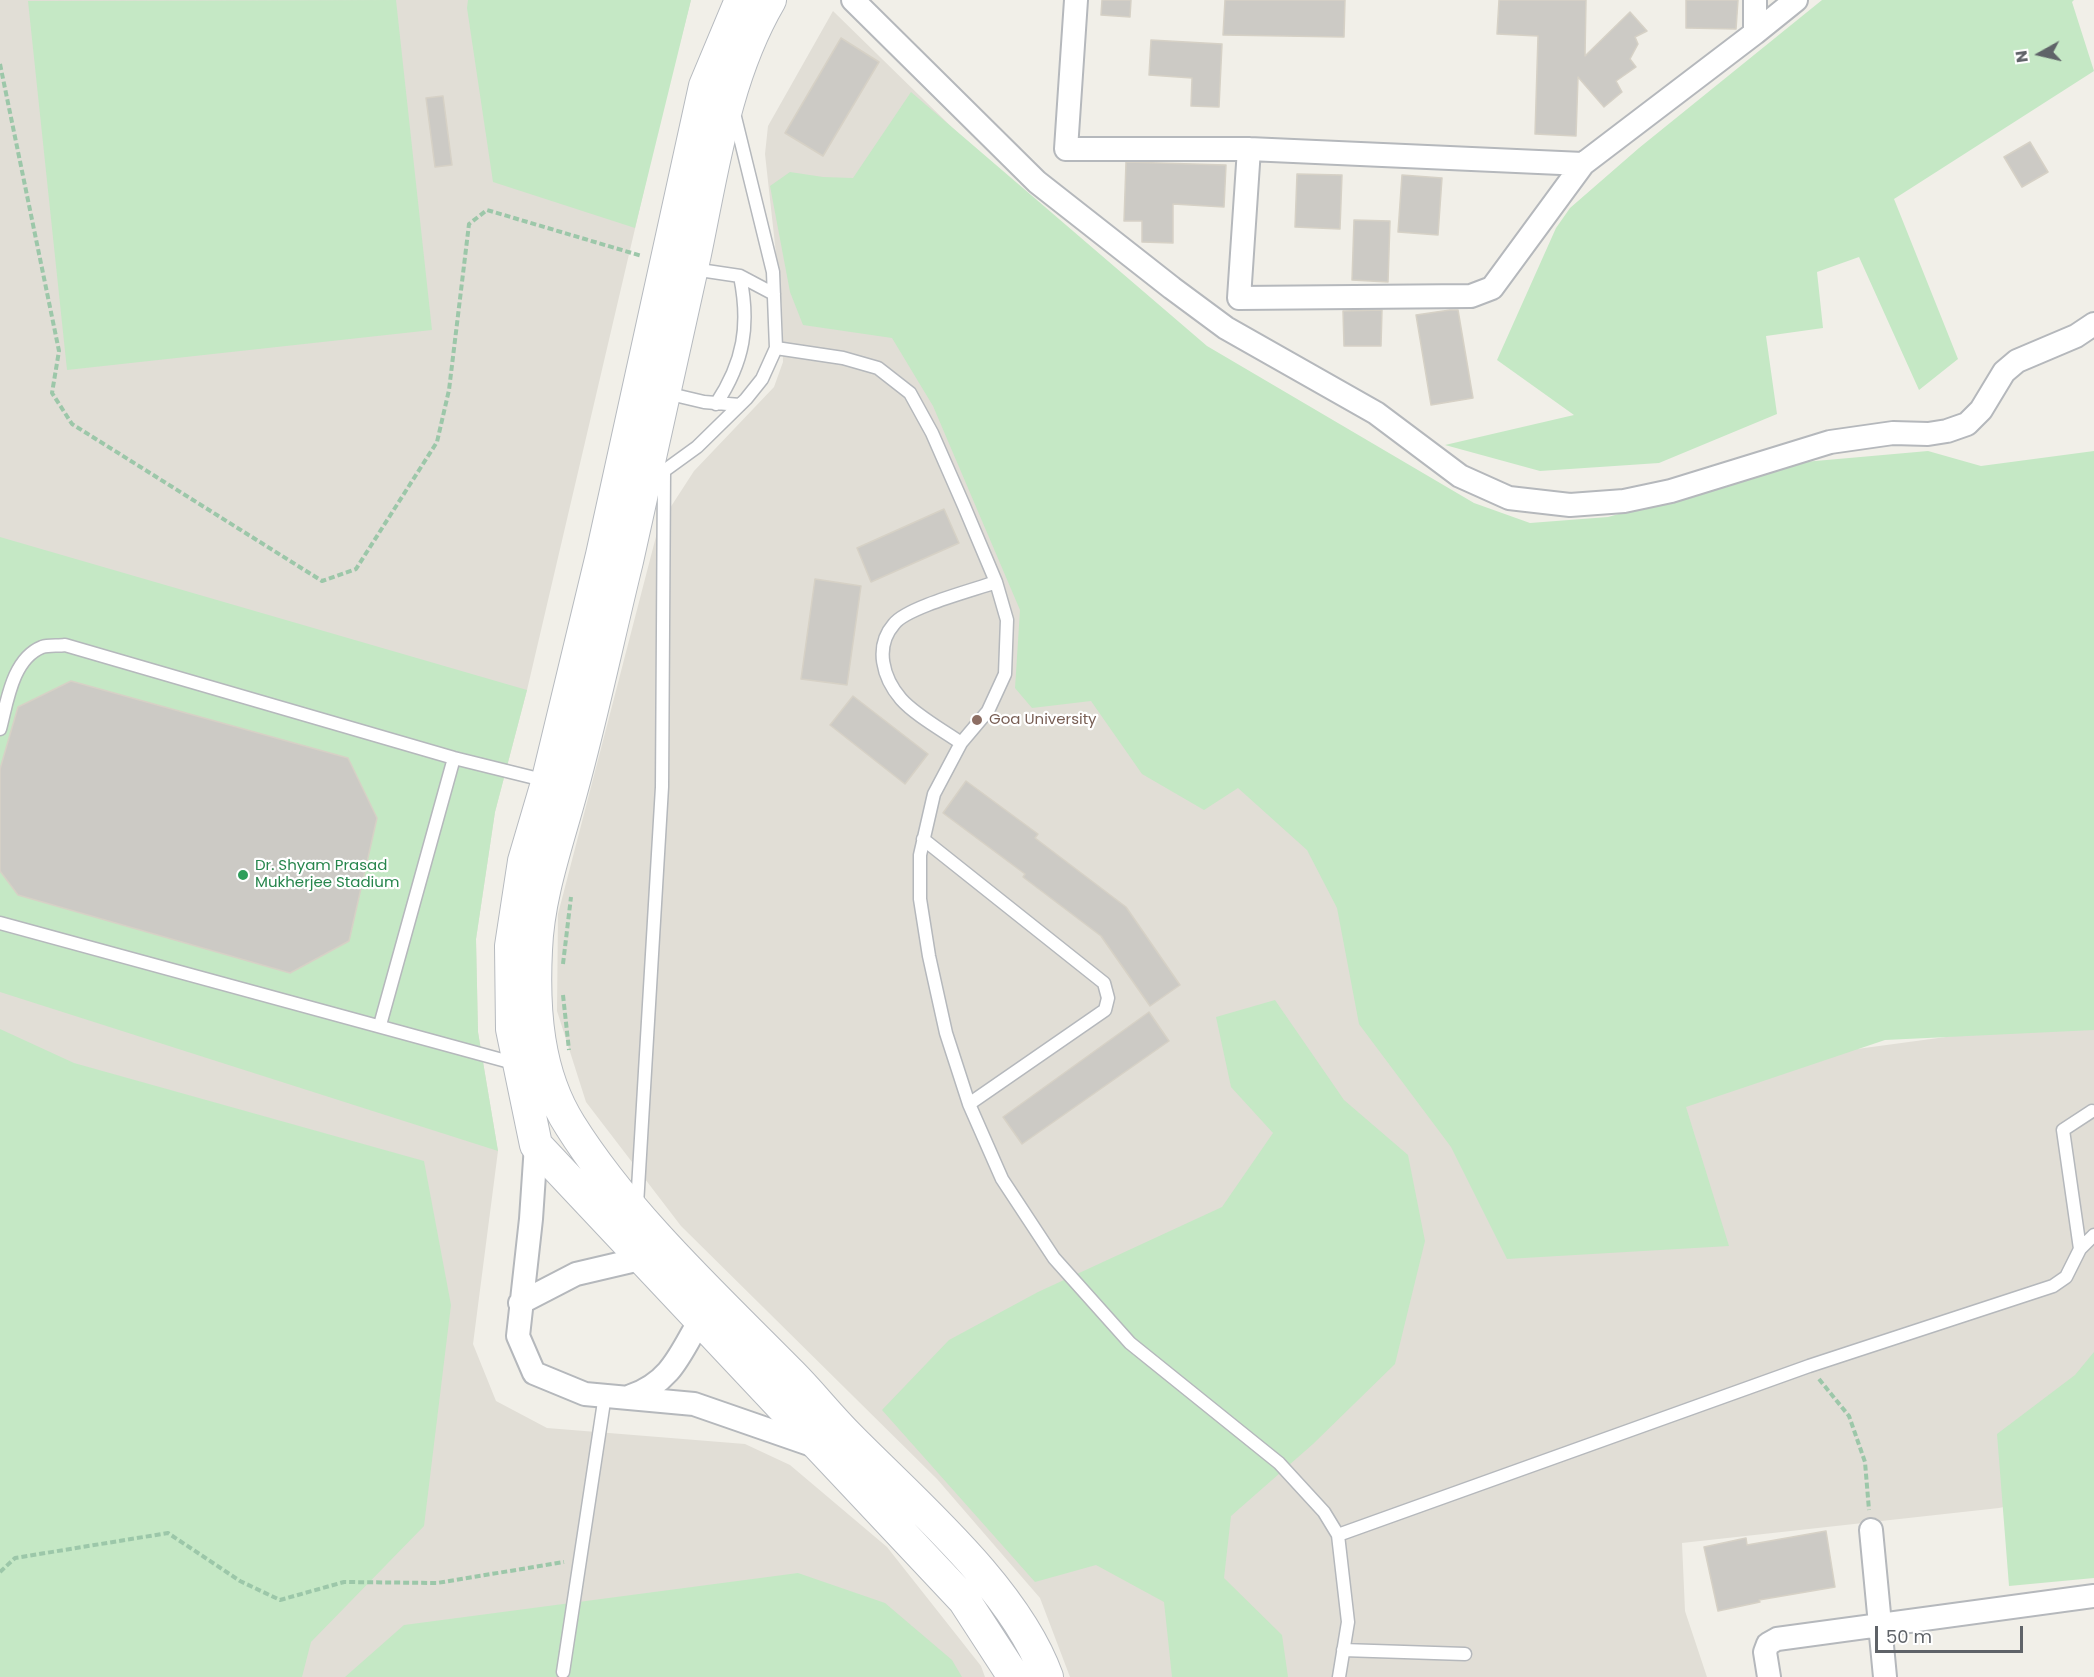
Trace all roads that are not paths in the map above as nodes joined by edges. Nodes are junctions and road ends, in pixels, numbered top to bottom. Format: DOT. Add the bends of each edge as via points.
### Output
graph roads {
  1 [pos="741,0"];
  2 [pos="770,0"];
  3 [pos="853,0"];
  4 [pos="1076,0"];
  5 [pos="1755,0"];
  6 [pos="1796,0"];
  7 [pos="1755,33"];
  8 [pos="729,94"];
  9 [pos="1249,149"];
  10 [pos="1583,164"];
  11 [pos="680,267"];
  12 [pos="740,276"];
  13 [pos="774,294"];
  14 [pos="2094,324"];
  15 [pos="776,348"];
  16 [pos="665,393"];
  17 [pos="716,404"];
  18 [pos="740,405"];
  19 [pos="654,478"];
  20 [pos="996,582"];
  21 [pos="0,729"];
  22 [pos="961,743"];
  23 [pos="454,758"];
  24 [pos="559,769"];
  25 [pos="923,839"];
  26 [pos="0,923"];
  27 [pos="380,1025"];
  28 [pos="518,1064"];
  29 [pos="969,1104"];
  30 [pos="2092,1111"];
  31 [pos="536,1145"];
  32 [pos="636,1210"];
  33 [pos="2094,1235"];
  34 [pos="2080,1249"];
  35 [pos="640,1259"];
  36 [pos="520,1303"];
  37 [pos="700,1320"];
  38 [pos="605,1395"];
  39 [pos="630,1397"];
  40 [pos="824,1436"];
  41 [pos="1871,1530"];
  42 [pos="1338,1535"];
  43 [pos="2094,1596"];
  44 [pos="1880,1626"];
  45 [pos="1344,1650"];
  46 [pos="1465,1654"];
  47 [pos="562,1672"];
  48 [pos="1014,1677"];
  49 [pos="1047,1677"];
  50 [pos="1339,1677"];
  51 [pos="1769,1677"];
  52 [pos="1886,1677"];
  1 -- 11 [label="main road" via="705,86"];
  2 -- 8 [label="main road"];
  3 -- 14 [label="street" via="1037,182 1172,288 1226,328 1376,413 1460,476 1509,498 1570,505 1624,501 1671,491 1830,442 1893,433 1947,431 1967,424 1981,410 2004,372 2017,361 2076,336"];
  4 -- 9 [label="street" via="1066,149"];
  5 -- 7 [label="street"];
  6 -- 7 [label="street"];
  7 -- 10 [label="street"];
  8 -- 11 [label="main road"];
  8 -- 13 [label="lane" via="773,272"];
  9 -- 10 [label="street"];
  9 -- 10 [label="street" via="1239,298 1471,296 1492,288"];
  11 -- 12 [label="lane"];
  11 -- 16 [label="main road"];
  11 -- 24 [label="main road"];
  12 -- 13 [label="lane"];
  12 -- 17 [label="lane" via="744,297 740,354 735,373"];
  13 -- 15 [label="lane"];
  15 -- 18 [label="lane" via="762,378"];
  15 -- 20 [label="lane" via="843,357 878,368 910,393 932,433"];
  16 -- 17 [label="lane"];
  16 -- 19 [label="main road"];
  17 -- 18 [label="lane"];
  18 -- 19 [label="lane" via="697,447"];
  19 -- 24 [label="main road"];
  19 -- 32 [label="lane" via="662,787"];
  20 -- 22 [label="lane" via="1007,620 1005,674 988,711"];
  20 -- 22 [label="lane" via="920,608 894,623 882,649 885,674 902,700"];
  21 -- 23 [label="lane" via="15,677 27,659 42,647 65,645"];
  22 -- 25 [label="lane" via="934,794"];
  23 -- 24 [label="lane"];
  23 -- 27 [label="lane"];
  24 -- 28 [label="main road" via="524,861 511,946 512,1029"];
  24 -- 32 [label="main road" via="536,948 537,1027 544,1070 568,1122"];
  25 -- 29 [label="lane" via="920,899 929,956 946,1034"];
  25 -- 29 [label="lane" via="1104,983 1108,998 1105,1010"];
  26 -- 27 [label="lane"];
  27 -- 28 [label="lane"];
  28 -- 31 [label="main road"];
  29 -- 42 [label="lane" via="1002,1179 1054,1258 1130,1343 1279,1463 1324,1512"];
  30 -- 34 [label="lane" via="2066,1125 2062,1135"];
  31 -- 35 [label="main road"];
  31 -- 36 [label="street"];
  32 -- 40 [label="main road"];
  33 -- 34 [label="lane"];
  34 -- 42 [label="lane" via="2066,1277 2054,1286 1809,1366"];
  35 -- 36 [label="street" via="576,1274"];
  35 -- 37 [label="main road"];
  36 -- 38 [label="street" via="518,1336 534,1373 585,1394"];
  37 -- 39 [label="street" via="667,1376 651,1389"];
  37 -- 40 [label="main road"];
  38 -- 39 [label="street"];
  38 -- 47 [label="lane"];
  39 -- 40 [label="street" via="694,1404"];
  40 -- 48 [label="main road" via="964,1600"];
  40 -- 49 [label="main road" via="918,1504 988,1581 1039,1654"];
  41 -- 44 [label="street"];
  42 -- 45 [label="lane" via="1348,1622"];
  43 -- 44 [label="street"];
  44 -- 51 [label="street" via="1777,1639 1768,1644 1765,1652"];
  44 -- 52 [label="street"];
  45 -- 46 [label="lane"];
  45 -- 50 [label="lane"];
}
